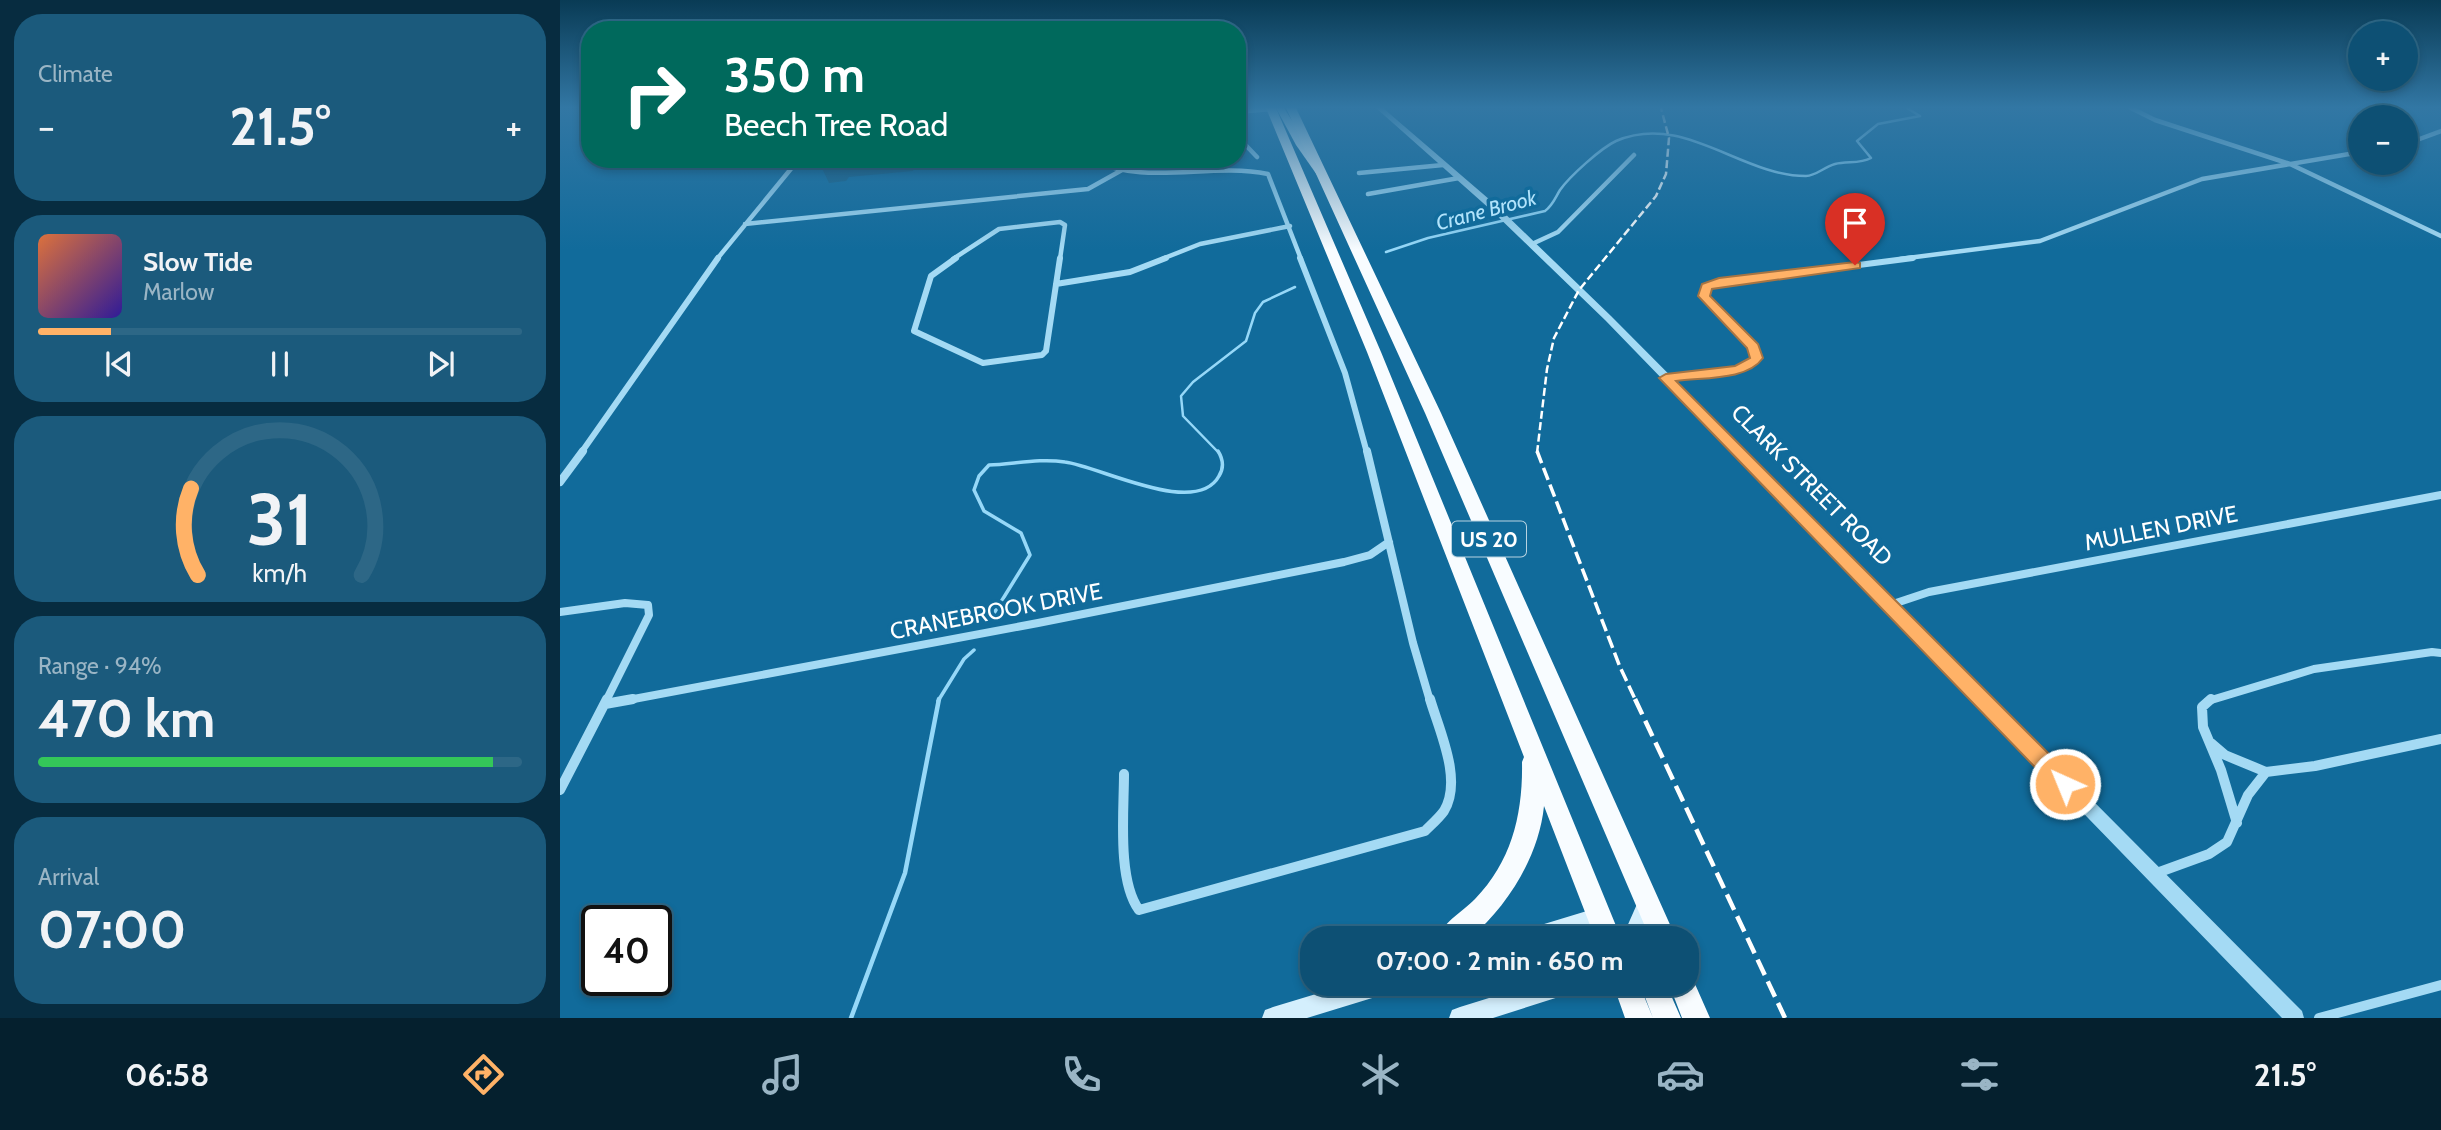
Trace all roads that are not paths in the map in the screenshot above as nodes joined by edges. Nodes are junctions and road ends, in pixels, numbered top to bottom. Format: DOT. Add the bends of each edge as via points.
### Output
graph roads {
  1 [pos="1634,155"];
  2 [pos="1291,156"];
  3 [pos="1308,156"];
  4 [pos="1314,156"];
  5 [pos="1432,156"];
  6 [pos="2262,156"];
  7 [pos="2340,156"];
  8 [pos="2288,164"];
  9 [pos="1443,165"];
  10 [pos="792,168"];
  11 [pos="1117,168"];
  12 [pos="1207,168"];
  13 [pos="1246,168"];
  14 [pos="1123,170"];
  15 [pos="1359,173"];
  16 [pos="1325,178"];
  17 [pos="1459,178"];
  18 [pos="1368,194"];
  19 [pos="745,224"];
  20 [pos="1290,226"];
  21 [pos="2441,236"];
  22 [pos="1528,240"];
  23 [pos="1056,284"];
  24 [pos="1666,378"];
  25 [pos="560,482"];
  26 [pos="2441,495"];
  27 [pos="1389,542"];
  28 [pos="1890,605"];
  29 [pos="560,612"];
  30 [pos="2441,653"];
  31 [pos="605,704"];
  32 [pos="2441,739"];
  33 [pos="2208,740"];
  34 [pos="1531,744"];
  35 [pos="2266,772"];
  36 [pos="1124,774"];
  37 [pos="560,790"];
  38 [pos="2237,824"];
  39 [pos="2158,879"];
  40 [pos="1648,902"];
  41 [pos="1463,926"];
  42 [pos="1604,926"];
  43 [pos="1637,926"];
  44 [pos="1658,926"];
  45 [pos="2441,985"];
  46 [pos="1344,996"];
  47 [pos="1528,996"];
  48 [pos="1631,996"];
  49 [pos="1658,996"];
  50 [pos="1687,996"];
  51 [pos="1273,1018"];
  52 [pos="1460,1018"];
  53 [pos="1639,1018"];
  54 [pos="1667,1018"];
  55 [pos="1696,1018"];
  56 [pos="2295,1018"];
  57 [pos="2319,1018"];
  1 -- 22 [label="street" via="1558,232"];
  2 -- 34 [label="highway, US 20"];
  3 -- 16 [label="main road"];
  4 -- 16 [label="highway, US 20"];
  5 -- 9 [label="street, CLARK STREET ROAD"];
  6 -- 8 [label="street"];
  7 -- 8 [label="street"];
  8 -- 21 [label="street"];
  8 -- 24 [label="street" via="2189,183 2040,241 1711,284 1703,290 1704,296 1754,347 1755,361 1737,369"];
  9 -- 15 [label="street"];
  9 -- 17 [label="street, CLARK STREET ROAD"];
  10 -- 19 [label="street"];
  11 -- 14 [label="street"];
  12 -- 14 [label="street"];
  13 -- 20 [label="street" via="1268,174"];
  14 -- 19 [label="street" via="1088,190"];
  16 -- 40 [label="highway, US 20"];
  17 -- 18 [label="street"];
  17 -- 22 [label="street, CLARK STREET ROAD"];
  19 -- 25 [label="street" via="693,290"];
  20 -- 23 [label="street" via="1229,236 1130,272"];
  20 -- 27 [label="street" via="1345,373"];
  22 -- 24 [label="street, CLARK STREET ROAD"];
  23 -- 23 [label="street" via="1046,351 1038,357 983,363 913,328 933,274 1006,227 1063,223"];
  24 -- 28 [label="street, CLARK STREET ROAD"];
  26 -- 28 [label="street, MULLEN DRIVE" via="1952,587"];
  27 -- 31 [label="street, CRANEBROOK DRIVE" via="1370,555 1345,562"];
  27 -- 36 [label="street" via="1451,780 1448,803 1432,825 1425,831 1139,910 1131,903 1126,867"];
  28 -- 39 [label="street, CLARK STREET ROAD"];
  29 -- 31 [label="street" via="625,603 648,605 649,615"];
  30 -- 33 [label="street" via="2314,669 2210,699 2200,714"];
  31 -- 37 [label="street"];
  32 -- 35 [label="street"];
  33 -- 35 [label="street" via="2225,755"];
  33 -- 38 [label="street"];
  34 -- 41 [label="highway" via="1534,806 1527,837 1513,870"];
  34 -- 42 [label="highway, US 20"];
  35 -- 38 [label="street" via="2248,795"];
  38 -- 39 [label="street" via="2227,842"];
  39 -- 56 [label="street"];
  40 -- 43 [label="main road"];
  40 -- 44 [label="highway, US 20"];
  45 -- 57 [label="street"];
  46 -- 51 [label="main road"];
  47 -- 52 [label="main road"];
  48 -- 53 [label="highway"];
  49 -- 54 [label="highway"];
  50 -- 55 [label="highway"];
}
